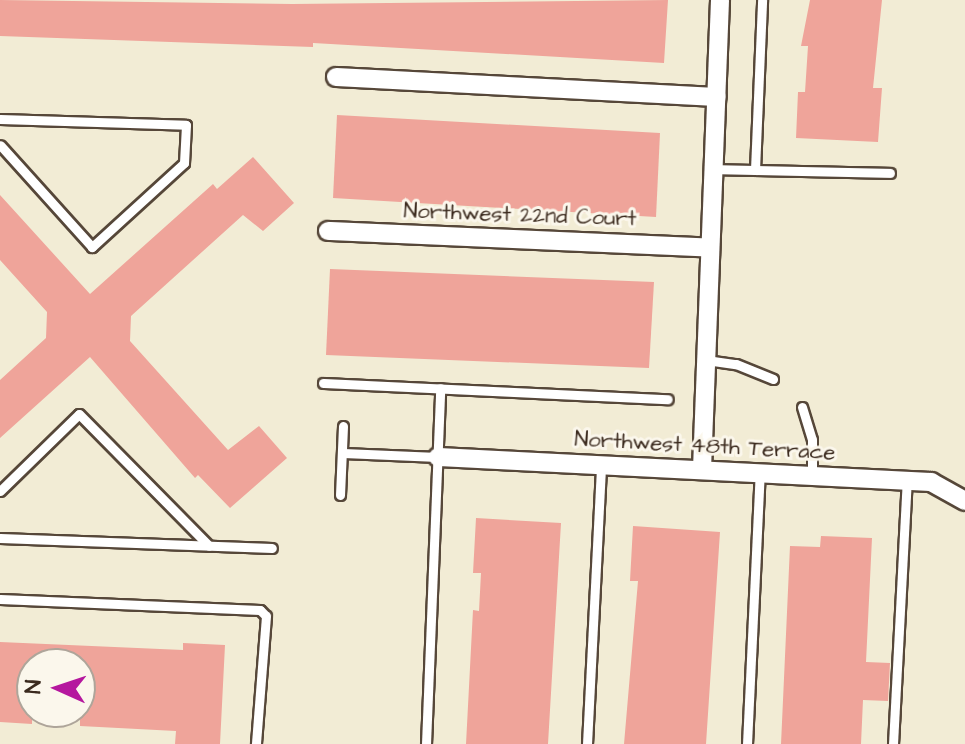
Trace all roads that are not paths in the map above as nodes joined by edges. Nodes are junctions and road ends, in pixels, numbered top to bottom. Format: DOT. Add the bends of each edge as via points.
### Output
graph roads {
  1 [pos="720,0"];
  2 [pos="762,0"];
  3 [pos="336,77"];
  4 [pos="716,97"];
  5 [pos="0,119"];
  6 [pos="0,145"];
  7 [pos="713,169"];
  8 [pos="755,170"];
  9 [pos="890,173"];
  10 [pos="328,231"];
  11 [pos="710,248"];
  12 [pos="706,360"];
  13 [pos="773,379"];
  14 [pos="323,383"];
  15 [pos="440,388"];
  16 [pos="668,399"];
  17 [pos="802,407"];
  18 [pos="343,426"];
  19 [pos="343,453"];
  20 [pos="438,457"];
  21 [pos="601,465"];
  22 [pos="702,469"];
  23 [pos="760,473"];
  24 [pos="812,476"];
  25 [pos="907,481"];
  26 [pos="0,491"];
  27 [pos="340,495"];
  28 [pos="965,501"];
  29 [pos="0,538"];
  30 [pos="209,546"];
  31 [pos="272,548"];
  32 [pos="0,599"];
  33 [pos="256,744"];
  34 [pos="426,744"];
  35 [pos="587,744"];
  36 [pos="747,744"];
  37 [pos="893,744"];
  1 -- 4 [label="street"];
  2 -- 8 [label="lane"];
  3 -- 4 [label="street"];
  4 -- 7 [label="street"];
  5 -- 6 [label="lane" via="186,125 184,163 92,247"];
  7 -- 8 [label="lane"];
  7 -- 11 [label="street"];
  8 -- 9 [label="lane"];
  10 -- 11 [label="street, Northwest 22nd Court"];
  11 -- 12 [label="street"];
  12 -- 13 [label="lane" via="736,364"];
  12 -- 22 [label="street"];
  14 -- 15 [label="lane"];
  15 -- 16 [label="lane"];
  15 -- 20 [label="lane"];
  17 -- 24 [label="lane" via="812,440"];
  18 -- 19 [label="lane"];
  19 -- 20 [label="lane"];
  19 -- 27 [label="lane"];
  20 -- 21 [label="street, Northwest 48th Terrace"];
  20 -- 34 [label="lane"];
  21 -- 22 [label="street, Northwest 48th Terrace"];
  21 -- 35 [label="lane"];
  22 -- 23 [label="street, Northwest 48th Terrace"];
  23 -- 24 [label="street, Northwest 48th Terrace"];
  23 -- 36 [label="lane"];
  24 -- 25 [label="street, Northwest 48th Terrace"];
  25 -- 28 [label="street, Northwest 48th Terrace" via="931,482"];
  25 -- 37 [label="lane"];
  26 -- 30 [label="lane" via="79,414"];
  29 -- 30 [label="lane"];
  30 -- 31 [label="lane"];
  32 -- 33 [label="lane" via="260,610 266,616"];
}
